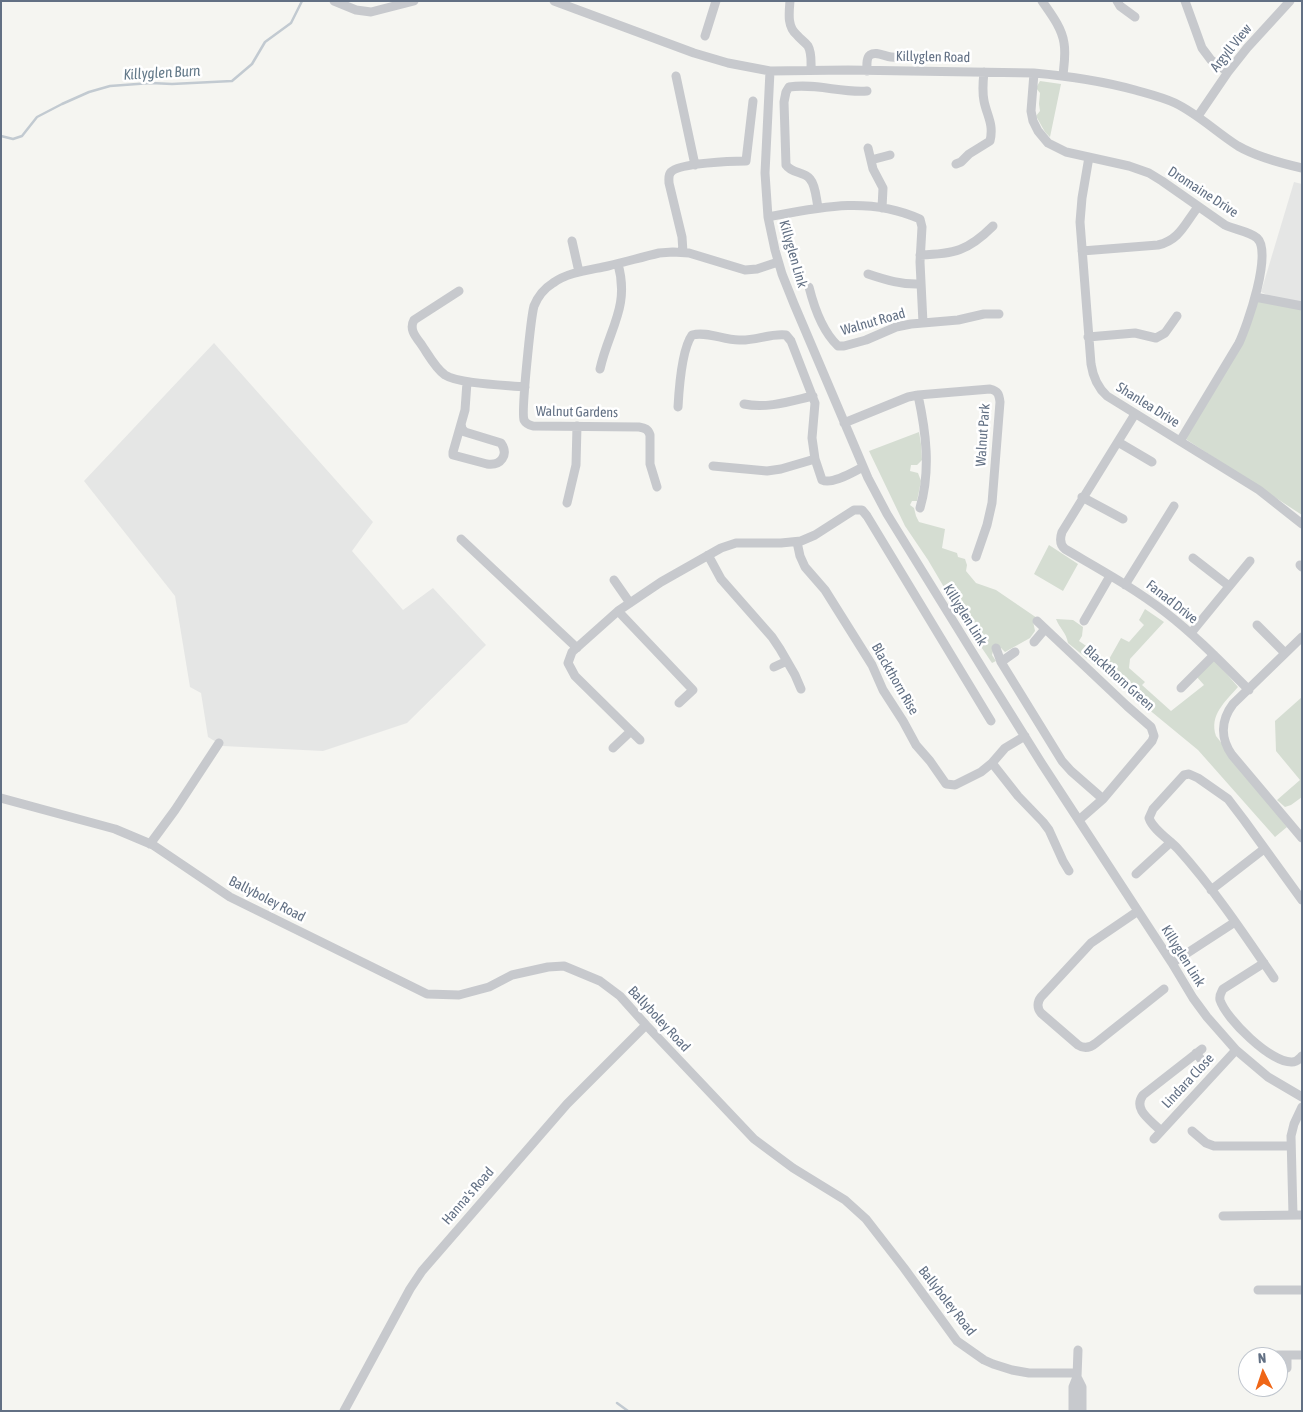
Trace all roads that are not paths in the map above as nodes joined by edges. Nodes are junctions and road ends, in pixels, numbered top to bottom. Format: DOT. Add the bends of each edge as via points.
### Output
graph roads {
  1 [pos="334,1"];
  2 [pos="414,1"];
  3 [pos="554,1"];
  4 [pos="716,1"];
  5 [pos="790,1"];
  6 [pos="1042,1"];
  7 [pos="1117,1"];
  8 [pos="1185,1"];
  9 [pos="1290,1"];
  10 [pos="1135,17"];
  11 [pos="705,36"];
  12 [pos="916,57"];
  13 [pos="811,70"];
  14 [pos="867,70"];
  15 [pos="770,71"];
  16 [pos="984,72"];
  17 [pos="1228,72"];
  18 [pos="1034,73"];
  19 [pos="1063,75"];
  20 [pos="676,76"];
  21 [pos="867,91"];
  22 [pos="753,101"];
  23 [pos="1198,116"];
  24 [pos="868,148"];
  25 [pos="890,155"];
  26 [pos="1089,157"];
  27 [pos="871,160"];
  28 [pos="956,164"];
  29 [pos="696,165"];
  30 [pos="1302,168"];
  31 [pos="818,207"];
  32 [pos="1198,207"];
  33 [pos="882,208"];
  34 [pos="768,217"];
  35 [pos="993,226"];
  36 [pos="572,241"];
  37 [pos="1082,251"];
  38 [pos="683,252"];
  39 [pos="920,255"];
  40 [pos="778,262"];
  41 [pos="618,264"];
  42 [pos="580,272"];
  43 [pos="868,274"];
  44 [pos="921,284"];
  45 [pos="808,287"];
  46 [pos="459,291"];
  47 [pos="1255,297"];
  48 [pos="1302,306"];
  49 [pos="999,314"];
  50 [pos="1177,316"];
  51 [pos="923,323"];
  52 [pos="1088,337"];
  53 [pos="600,369"];
  54 [pos="467,382"];
  55 [pos="525,387"];
  56 [pos="918,395"];
  57 [pos="813,396"];
  58 [pos="744,404"];
  59 [pos="678,407"];
  60 [pos="1135,414"];
  61 [pos="844,423"];
  62 [pos="461,424"];
  63 [pos="577,426"];
  64 [pos="1180,441"];
  65 [pos="1118,442"];
  66 [pos="815,459"];
  67 [pos="1152,462"];
  68 [pos="713,466"];
  69 [pos="863,467"];
  70 [pos="657,487"];
  71 [pos="1082,497"];
  72 [pos="567,502"];
  73 [pos="1174,506"];
  74 [pos="920,508"];
  75 [pos="1123,519"];
  76 [pos="1302,524"];
  77 [pos="461,539"];
  78 [pos="797,542"];
  79 [pos="712,553"];
  80 [pos="976,557"];
  81 [pos="1193,558"];
  82 [pos="1250,561"];
  83 [pos="1110,576"];
  84 [pos="614,580"];
  85 [pos="1125,584"];
  86 [pos="1229,586"];
  87 [pos="630,603"];
  88 [pos="618,611"];
  89 [pos="1037,621"];
  90 [pos="1084,621"];
  91 [pos="1257,625"];
  92 [pos="1045,629"];
  93 [pos="1191,634"];
  94 [pos="1302,637"];
  95 [pos="1034,642"];
  96 [pos="577,648"];
  97 [pos="996,648"];
  98 [pos="1015,652"];
  99 [pos="1285,653"];
  100 [pos="1214,655"];
  101 [pos="787,661"];
  102 [pos="1001,662"];
  103 [pos="774,667"];
  104 [pos="1181,688"];
  105 [pos="801,689"];
  106 [pos="1249,690"];
  107 [pos="679,703"];
  108 [pos="991,721"];
  109 [pos="630,732"];
  110 [pos="1025,736"];
  111 [pos="640,740"];
  112 [pos="219,743"];
  113 [pos="613,748"];
  114 [pos="992,763"];
  115 [pos="1,798"];
  116 [pos="1103,799"];
  117 [pos="1079,820"];
  118 [pos="1302,838"];
  119 [pos="1171,842"];
  120 [pos="150,844"];
  121 [pos="1264,849"];
  122 [pos="1069,871"];
  123 [pos="1136,874"];
  124 [pos="1211,890"];
  125 [pos="1302,900"];
  126 [pos="1138,911"];
  127 [pos="1235,922"];
  128 [pos="1172,964"];
  129 [pos="1264,964"];
  130 [pos="1274,978"];
  131 [pos="1164,989"];
  132 [pos="646,1025"];
  133 [pos="1236,1050"];
  134 [pos="1302,1056"];
  135 [pos="1203,1062"];
  136 [pos="1302,1097"];
  137 [pos="1302,1108"];
  138 [pos="1161,1131"];
  139 [pos="1192,1131"];
  140 [pos="1154,1139"];
  141 [pos="1291,1146"];
  142 [pos="1297,1215"];
  143 [pos="1223,1216"];
  144 [pos="1258,1290"];
  145 [pos="1302,1290"];
  146 [pos="1078,1350"];
  147 [pos="1288,1355"];
  148 [pos="1302,1355"];
  149 [pos="1078,1375"];
  150 [pos="344,1411"];
  151 [pos="1073,1411"];
  152 [pos="1082,1411"];
  1 -- 2 [label="street" via="356,10 372,12"];
  3 -- 15 [label="street, Killyglen Road" via="694,53"];
  4 -- 11 [label="street"];
  5 -- 13 [label="street" via="791,26 809,48"];
  6 -- 19 [label="street" via="1063,38"];
  7 -- 10 [label="street"];
  8 -- 17 [label="street" via="1202,48"];
  9 -- 17 [label="street, Argyll View"];
  12 -- 14 [label="street" via="873,54 867,58"];
  13 -- 14 [label="street, Killyglen Road"];
  13 -- 15 [label="street, Killyglen Road"];
  14 -- 16 [label="street, Killyglen Road"];
  15 -- 34 [label="street, Killyglen Link" via="765,173"];
  16 -- 18 [label="street, Killyglen Road"];
  16 -- 28 [label="street" via="984,100 992,130 990,141"];
  17 -- 23 [label="street, Argyll View"];
  18 -- 19 [label="street, Killyglen Road"];
  18 -- 26 [label="street, Dromaine Drive" via="1031,111 1038,131 1052,146"];
  19 -- 23 [label="street, Killyglen Road" via="1156,96"];
  20 -- 29 [label="street"];
  21 -- 31 [label="street" via="799,86 789,87 786,92 786,165 791,171 810,178"];
  22 -- 29 [label="street" via="746,160"];
  23 -- 30 [label="street, Killyglen Road" via="1239,147"];
  24 -- 27 [label="street"];
  25 -- 27 [label="street"];
  26 -- 32 [label="street, Dromaine Drive" via="1149,173"];
  26 -- 37 [label="street, Shanlea Drive" via="1081,210"];
  27 -- 33 [label="street" via="883,188"];
  29 -- 38 [label="street" via="673,170 668,177"];
  31 -- 33 [label="street, Walnut Road" via="850,204"];
  31 -- 34 [label="street, Walnut Road"];
  32 -- 37 [label="street" via="1168,243"];
  32 -- 47 [label="street, Dromaine Drive" via="1224,225 1252,234 1261,242 1263,249"];
  33 -- 39 [label="street, Walnut Road" via="920,220"];
  34 -- 40 [label="street, Killyglen Link"];
  35 -- 39 [label="street" via="961,249"];
  36 -- 42 [label="street"];
  37 -- 52 [label="street, Shanlea Drive"];
  38 -- 40 [label="street, Walnut Gardens" via="745,270 761,269"];
  38 -- 41 [label="street, Walnut Gardens" via="659,253"];
  39 -- 44 [label="street, Walnut Road"];
  40 -- 61 [label="street, Killyglen Link"];
  41 -- 42 [label="street, Walnut Gardens"];
  41 -- 53 [label="street" via="621,302"];
  42 -- 55 [label="street, Walnut Gardens" via="552,283 536,301"];
  43 -- 44 [label="street" via="890,282"];
  44 -- 51 [label="street, Walnut Road"];
  45 -- 51 [label="street, Walnut Road" via="823,324 838,346 866,340 896,327"];
  46 -- 54 [label="street, Walnut Gardens" via="415,319 412,329 441,372"];
  47 -- 48 [label="street"];
  47 -- 64 [label="street, Dromaine Drive" via="1239,343"];
  49 -- 51 [label="street, Walnut Road"];
  50 -- 52 [label="street" via="1165,333 1156,338 1135,333"];
  52 -- 60 [label="street, Shanlea Drive" via="1097,385 1107,396"];
  54 -- 55 [label="street, Walnut Gardens"];
  54 -- 62 [label="street"];
  55 -- 63 [label="street, Walnut Gardens" via="523,415 527,424"];
  56 -- 61 [label="street, Walnut Park"];
  56 -- 74 [label="street" via="927,458"];
  56 -- 80 [label="street, Walnut Park" via="990,389 999,395 992,503"];
  57 -- 58 [label="street" via="759,406"];
  57 -- 59 [label="street" via="792,341 786,335 739,340 699,333 688,341 680,376"];
  57 -- 66 [label="street" via="816,408 812,438"];
  60 -- 64 [label="street, Shanlea Drive"];
  60 -- 65 [label="street"];
  61 -- 69 [label="street, Killyglen Link"];
  62 -- 62 [label="street" via="465,432 501,443 504,449 499,463 487,464 453,455"];
  63 -- 70 [label="street, Walnut Gardens" via="646,428 650,435 650,467"];
  63 -- 72 [label="street" via="576,465"];
  64 -- 76 [label="street, Shanlea Drive" via="1259,490"];
  65 -- 67 [label="street"];
  65 -- 71 [label="street"];
  66 -- 68 [label="street" via="770,471"];
  66 -- 69 [label="street" via="822,480 826,482"];
  69 -- 110 [label="street, Killyglen Link" via="887,514"];
  71 -- 75 [label="street"];
  71 -- 83 [label="street, Fanad Drive" via="1062,532 1062,546"];
  73 -- 85 [label="street"];
  77 -- 96 [label="street"];
  78 -- 79 [label="street" via="736,543"];
  78 -- 108 [label="street" via="815,535 854,510 863,511"];
  78 -- 114 [label="street, Blackthorn Rise" via="805,567 825,590 872,665 916,745 944,782 954,785"];
  79 -- 87 [label="street"];
  79 -- 101 [label="street" via="721,578 772,637"];
  81 -- 86 [label="street"];
  82 -- 86 [label="street"];
  83 -- 85 [label="street, Fanad Drive"];
  83 -- 90 [label="street"];
  84 -- 87 [label="street"];
  85 -- 93 [label="street, Fanad Drive" via="1164,610"];
  86 -- 93 [label="street"];
  87 -- 88 [label="street"];
  88 -- 96 [label="street"];
  88 -- 107 [label="street" via="693,690"];
  89 -- 92 [label="street, Blackthorn Green"];
  91 -- 99 [label="street"];
  92 -- 95 [label="street"];
  92 -- 116 [label="street, Blackthorn Green" via="1153,730 1152,741"];
  93 -- 100 [label="street, Fanad Drive"];
  94 -- 99 [label="street"];
  96 -- 109 [label="street" via="568,663 575,676"];
  97 -- 102 [label="street"];
  98 -- 102 [label="street"];
  99 -- 106 [label="street"];
  100 -- 104 [label="street"];
  100 -- 106 [label="street, Fanad Drive"];
  101 -- 103 [label="street"];
  101 -- 105 [label="street"];
  102 -- 116 [label="street" via="1065,765"];
  106 -- 118 [label="street" via="1233,704 1226,717 1223,729 1225,743"];
  109 -- 111 [label="street"];
  109 -- 113 [label="street"];
  110 -- 114 [label="street, Blackthorn Rise" via="1005,748"];
  110 -- 117 [label="street, Killyglen Link"];
  112 -- 120 [label="street"];
  114 -- 122 [label="street" via="1049,830"];
  115 -- 120 [label="street, Ballyboley Road" via="115,829"];
  116 -- 117 [label="street, Blackthorn Green"];
  117 -- 126 [label="street, Killyglen Link"];
  119 -- 121 [label="street" via="1152,825 1150,816 1183,775 1188,774 1228,799"];
  119 -- 123 [label="street"];
  119 -- 124 [label="street"];
  120 -- 132 [label="street, Ballyboley Road" via="230,897 428,994 459,995 489,987 512,975 564,966 600,981 620,996"];
  121 -- 124 [label="street"];
  121 -- 125 [label="street"];
  124 -- 127 [label="street"];
  126 -- 128 [label="street, Killyglen Link"];
  126 -- 131 [label="street" via="1089,945 1041,996 1039,1010 1078,1046 1087,1048"];
  127 -- 128 [label="street"];
  127 -- 129 [label="street"];
  128 -- 133 [label="street, Killyglen Link" via="1207,1017"];
  129 -- 130 [label="street"];
  129 -- 134 [label="street" via="1223,990 1221,1001 1243,1031 1267,1053 1291,1062"];
  132 -- 149 [label="street, Ballyboley Road" via="754,1139 845,1200 866,1219 957,1341 993,1364 1028,1378"];
  132 -- 150 [label="street, Hanna's Road" via="567,1104 422,1271"];
  133 -- 136 [label="street, Killyglen Link" via="1268,1077"];
  133 -- 138 [label="street, Lindara Close"];
  135 -- 138 [label="street, Lindara Close" via="1199,1051 1140,1099 1141,1110"];
  137 -- 141 [label="street" via="1292,1132"];
  138 -- 140 [label="street, Lindara Close"];
  139 -- 141 [label="street" via="1214,1146"];
  141 -- 142 [label="street"];
  142 -- 143 [label="street"];
  144 -- 145 [label="street"];
  146 -- 149 [label="street"];
  147 -- 148 [label="street"];
  149 -- 151 [label="street" via="1073,1387"];
  149 -- 152 [label="street" via="1082,1388"];
}
